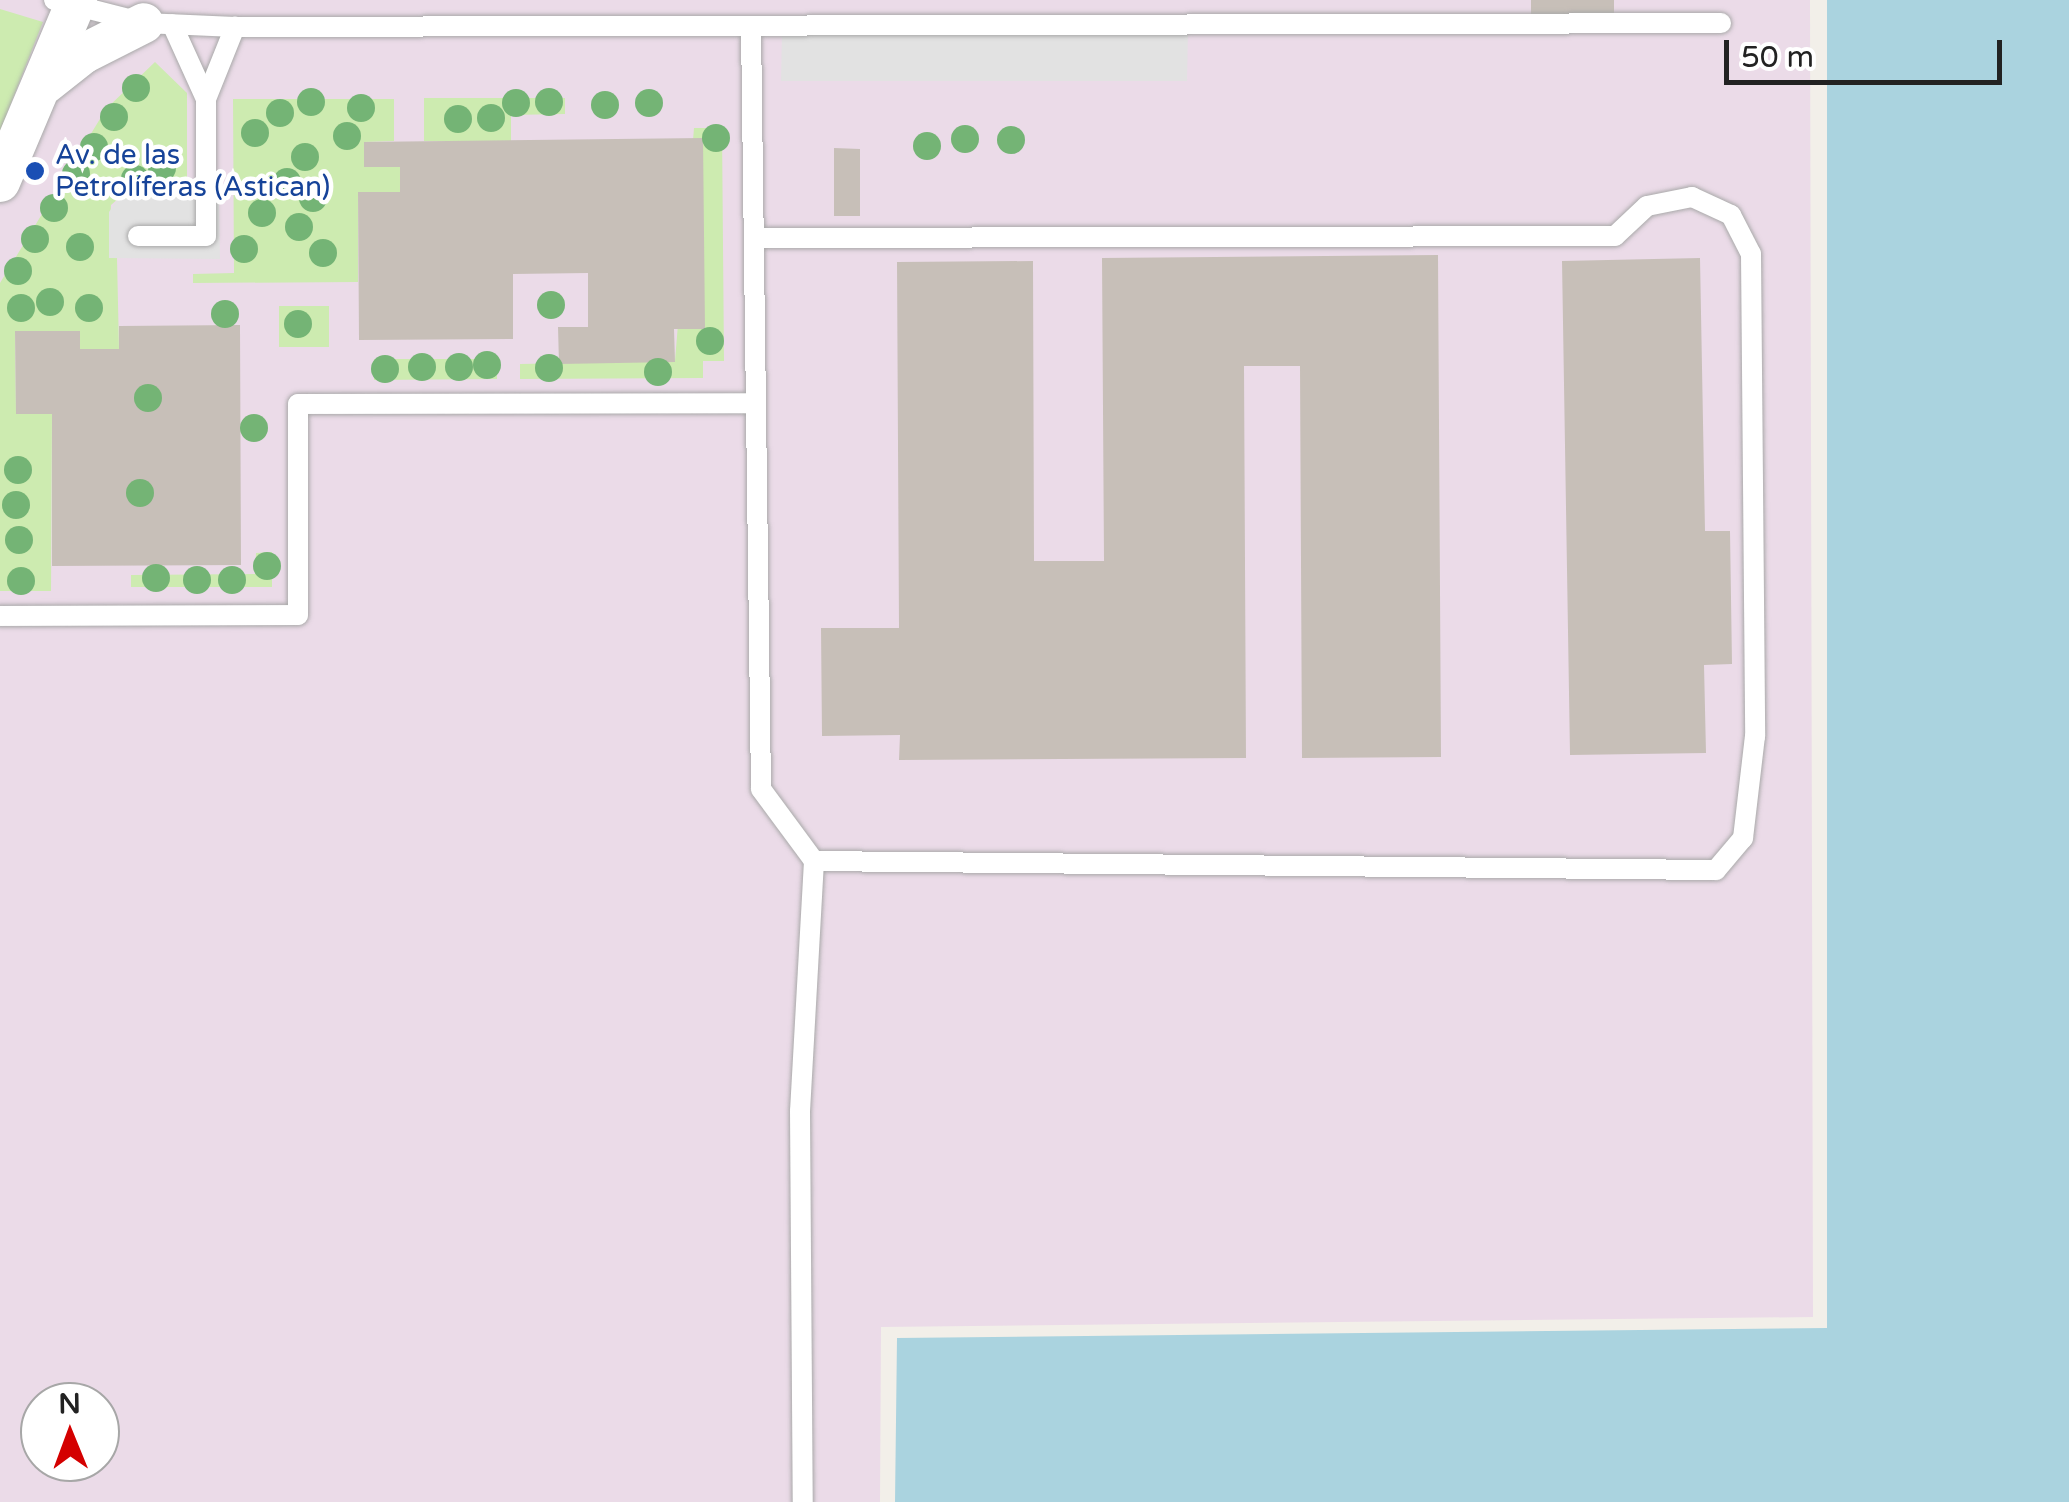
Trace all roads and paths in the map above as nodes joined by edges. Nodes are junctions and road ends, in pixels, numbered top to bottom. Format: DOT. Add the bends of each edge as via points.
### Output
graph roads {
  1 [pos="69,2"];
  2 [pos="158,23"];
  3 [pos="1722,23"];
  4 [pos="751,26"];
  5 [pos="235,27"];
  6 [pos="45,84"];
  7 [pos="206,98"];
  8 [pos="0,182"];
  9 [pos="138,236"];
  10 [pos="754,238"];
  11 [pos="756,402"];
  12 [pos="0,616"];
  13 [pos="814,862"];
  14 [pos="803,1502"];
  1 -- 2 [label="lane"];
  1 -- 6 [label="street"];
  2 -- 5 [label="lane"];
  2 -- 6 [label="street" via="83,54"];
  2 -- 7 [label="lane"];
  3 -- 4 [label="lane"];
  4 -- 5 [label="lane"];
  4 -- 10 [label="lane"];
  5 -- 7 [label="lane"];
  6 -- 8 [label="street"];
  7 -- 9 [label="lane" via="206,236"];
  10 -- 11 [label="lane"];
  10 -- 13 [label="lane" via="1614,236 1647,206 1692,198 1731,214 1750,254 1755,736 1743,838 1716,870"];
  11 -- 12 [label="lane" via="298,404 298,615"];
  11 -- 13 [label="lane" via="760,789"];
  13 -- 14 [label="lane" via="800,1111"];
}
